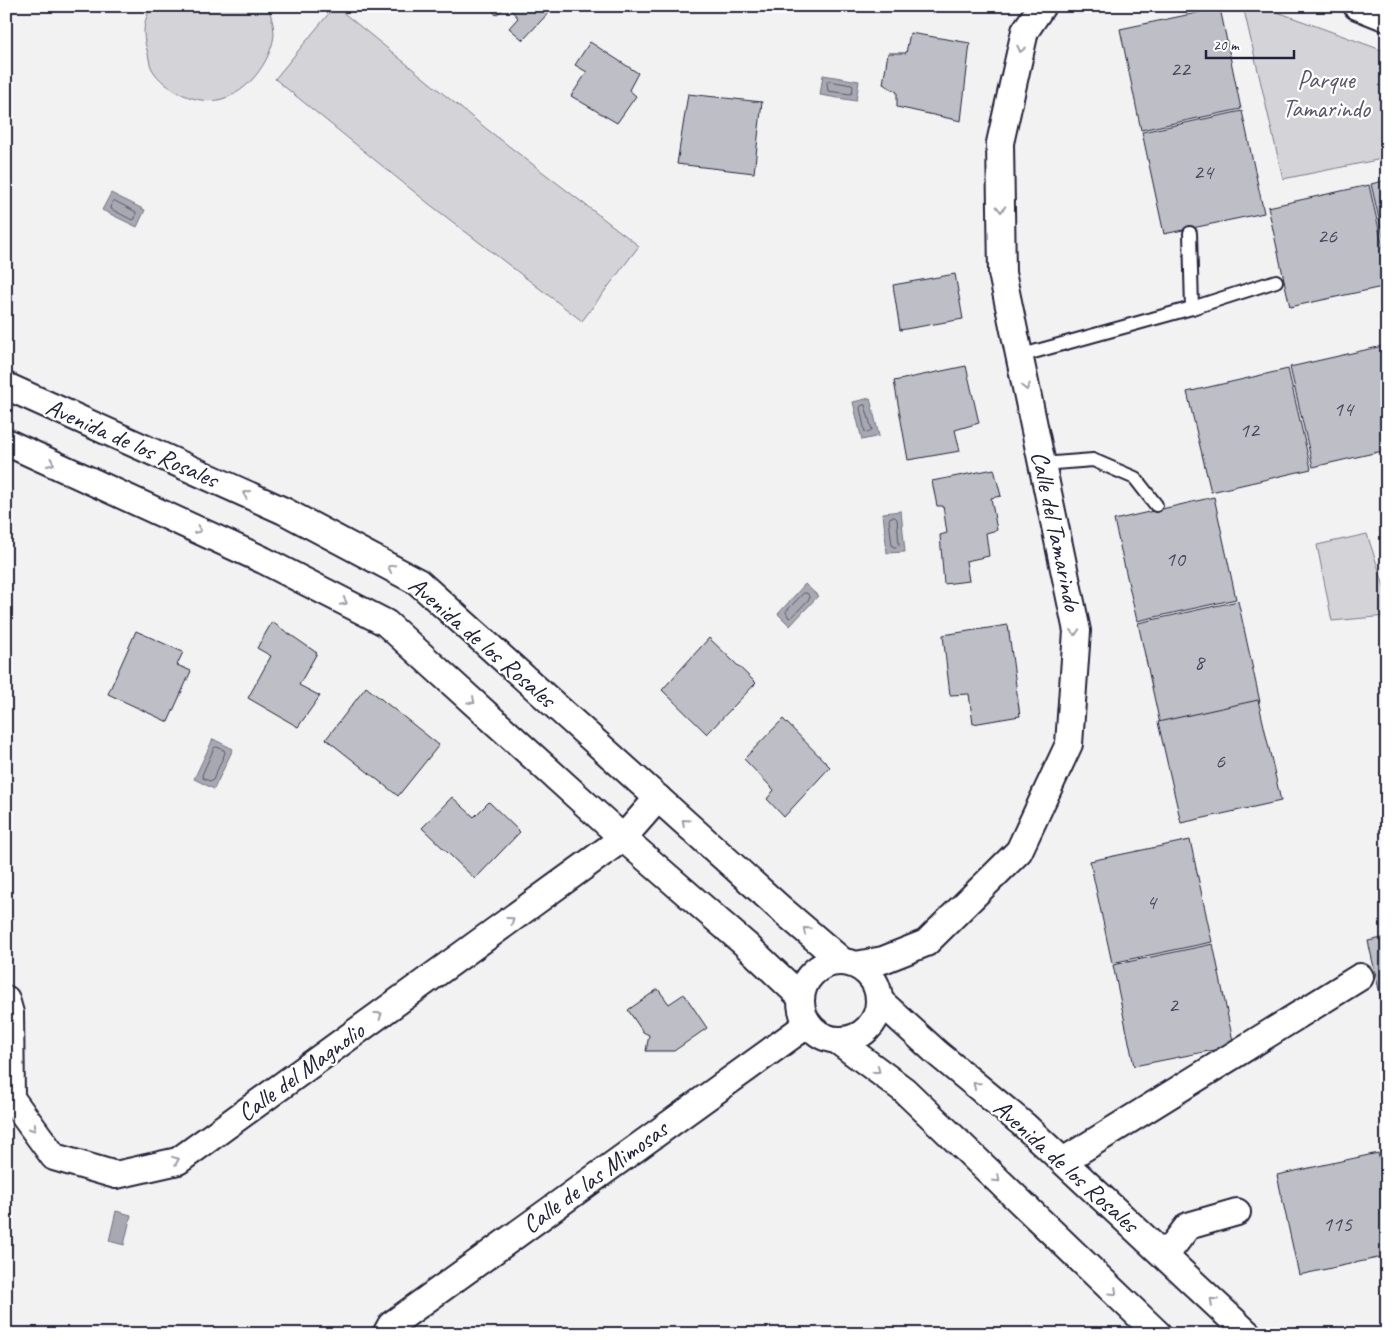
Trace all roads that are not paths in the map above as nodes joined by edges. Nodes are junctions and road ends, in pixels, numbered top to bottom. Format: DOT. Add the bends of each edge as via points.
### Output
graph roads {
  1 [pos="1042,6"];
  2 [pos="1357,6"];
  3 [pos="1387,18"];
  4 [pos="1190,233"];
  5 [pos="1276,281"];
  6 [pos="1192,308"];
  7 [pos="1019,356"];
  8 [pos="6,386"];
  9 [pos="6,442"];
  10 [pos="1042,464"];
  11 [pos="1156,505"];
  12 [pos="658,798"];
  13 [pos="623,838"];
  14 [pos="850,964"];
  15 [pos="1360,977"];
  16 [pos="801,998"];
  17 [pos="6,999"];
  18 [pos="880,1001"];
  19 [pos="808,1024"];
  20 [pos="838,1041"];
  21 [pos="1063,1161"];
  22 [pos="1237,1212"];
  23 [pos="1165,1256"];
  24 [pos="386,1334"];
  25 [pos="1158,1334"];
  26 [pos="1248,1334"];
  1 -- 7 [label="street, Calle del Tamarindo, one-way" via="1025,31 1000,143 1002,273"];
  2 -- 3 [label="street"];
  4 -- 6 [label="lane"];
  5 -- 6 [label="lane"];
  6 -- 7 [label="lane"];
  7 -- 10 [label="street, Calle del Tamarindo, one-way"];
  12 -- 8 [label="street, Avenida de los Rosales, one-way" via="418,582 284,511"];
  9 -- 13 [label="street, Avenida de los Rosales, one-way" via="263,560 386,624"];
  10 -- 11 [label="lane" via="1093,460 1136,478"];
  10 -- 14 [label="street, Calle del Tamarindo, one-way" via="1076,631 1069,744 1019,851 926,943 883,960"];
  12 -- 13 [label="street, Calle del Magnolio"];
  14 -- 12 [label="street, Avenida de los Rosales, one-way" via="781,909"];
  13 -- 16 [label="street, Avenida de los Rosales" via="745,944"];
  17 -- 13 [label="street, Calle del Magnolio, one-way" via="10,1012 12,1098 54,1158 116,1175 178,1161"];
  14 -- 16 [label="street" via="832,963 820,968 804,986"];
  14 -- 18 [label="street" via="866,971 878,990"];
  15 -- 21 [label="street"];
  16 -- 19 [label="street"];
  18 -- 20 [label="street" via="878,1014 867,1030 851,1040"];
  21 -- 18 [label="street, Avenida de los Rosales, one-way"];
  19 -- 20 [label="street" via="826,1038"];
  19 -- 24 [label="street, Calle de las Mimosas" via="391,1325"];
  20 -- 25 [label="street, one-way" via="904,1090"];
  21 -- 23 [label="street, Avenida de los Rosales"];
  22 -- 23 [label="street" via="1188,1226"];
  26 -- 23 [label="street, Avenida de los Rosales, one-way"];
}
